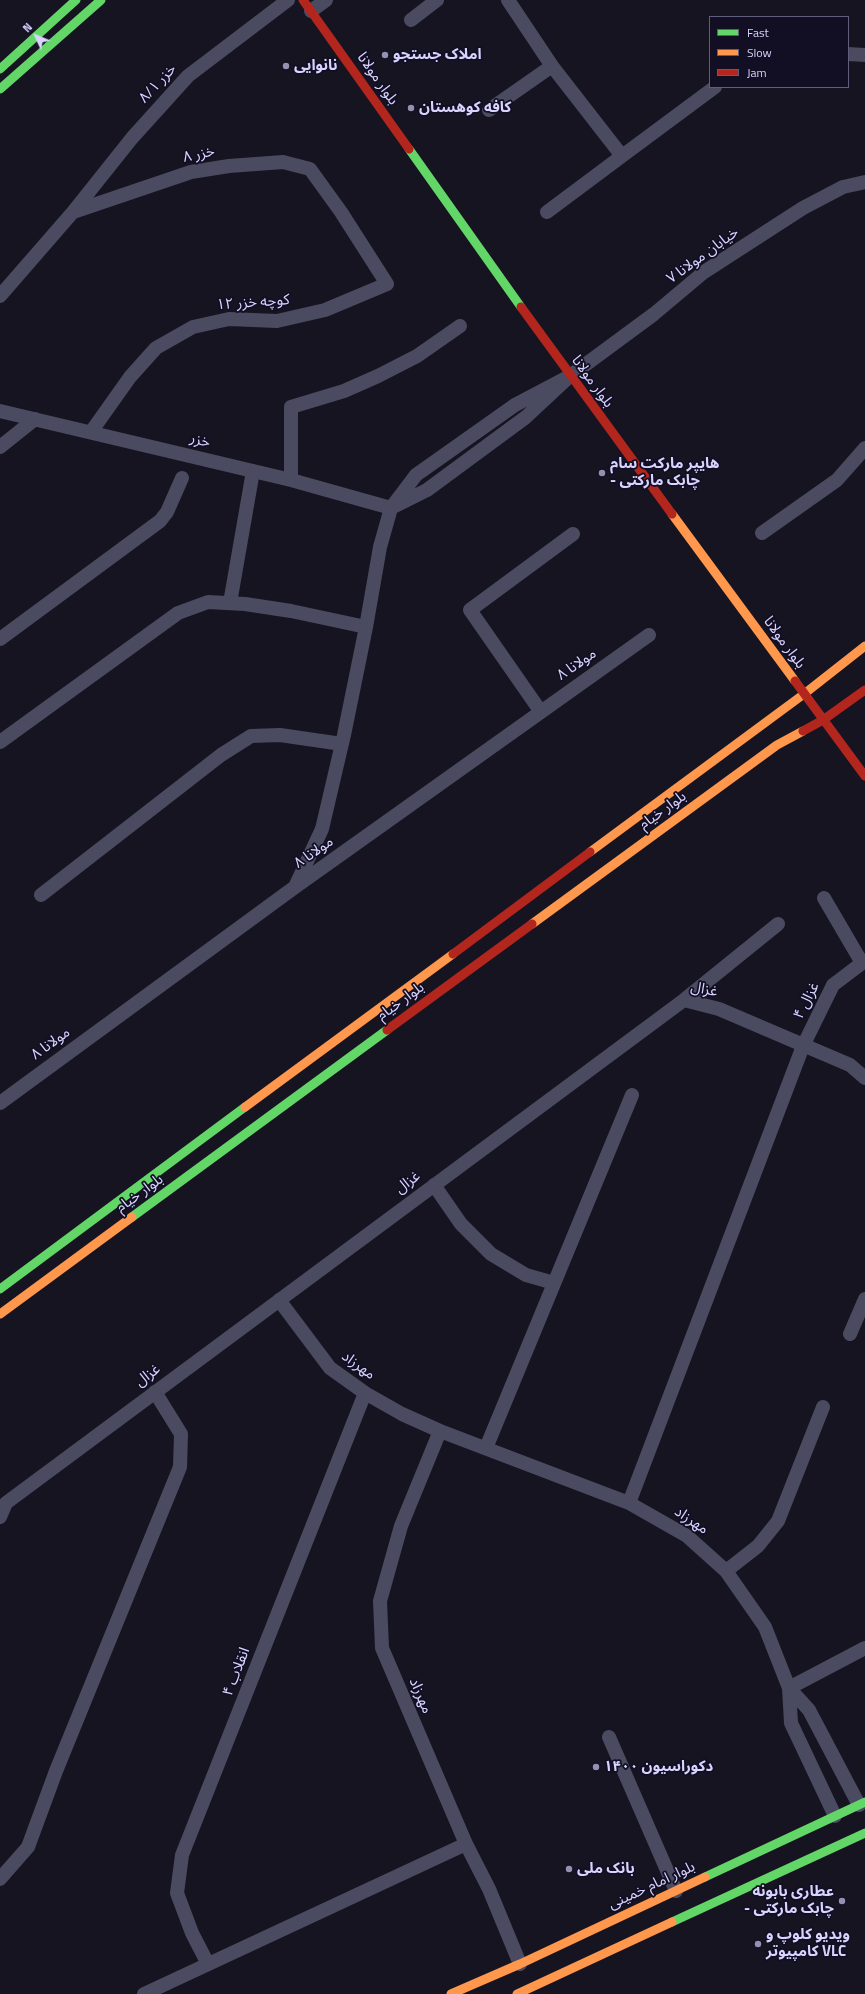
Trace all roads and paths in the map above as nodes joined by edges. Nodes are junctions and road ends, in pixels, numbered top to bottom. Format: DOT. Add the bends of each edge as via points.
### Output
graph roads {
  1 [pos="76,0"];
  2 [pos="101,0"];
  3 [pos="288,0"];
  4 [pos="303,0"];
  5 [pos="326,0"];
  6 [pos="437,0"];
  7 [pos="508,0"];
  8 [pos="311,11"];
  9 [pos="411,20"];
  10 [pos="849,54"];
  11 [pos="865,55"];
  12 [pos="552,66"];
  13 [pos="0,69"];
  14 [pos="714,88"];
  15 [pos="0,89"];
  16 [pos="489,110"];
  17 [pos="622,156"];
  18 [pos="865,182"];
  19 [pos="73,212"];
  20 [pos="547,212"];
  21 [pos="387,284"];
  22 [pos="0,296"];
  23 [pos="460,326"];
  24 [pos="570,376"];
  25 [pos="0,411"];
  26 [pos="35,419"];
  27 [pos="91,432"];
  28 [pos="0,447"];
  29 [pos="865,448"];
  30 [pos="253,471"];
  31 [pos="182,478"];
  32 [pos="291,480"];
  33 [pos="391,508"];
  34 [pos="762,533"];
  35 [pos="573,534"];
  36 [pos="230,603"];
  37 [pos="366,627"];
  38 [pos="649,635"];
  39 [pos="0,639"];
  40 [pos="865,646"];
  41 [pos="865,690"];
  42 [pos="804,694"];
  43 [pos="541,712"];
  44 [pos="823,720"];
  45 [pos="0,742"];
  46 [pos="342,744"];
  47 [pos="865,776"];
  48 [pos="295,888"];
  49 [pos="41,895"];
  50 [pos="824,898"];
  51 [pos="778,924"];
  52 [pos="684,1000"];
  53 [pos="803,1046"];
  54 [pos="865,1078"];
  55 [pos="632,1095"];
  56 [pos="0,1103"];
  57 [pos="434,1185"];
  58 [pos="554,1283"];
  59 [pos="0,1289"];
  60 [pos="865,1299"];
  61 [pos="279,1300"];
  62 [pos="0,1314"];
  63 [pos="850,1334"];
  64 [pos="155,1392"];
  65 [pos="365,1393"];
  66 [pos="823,1407"];
  67 [pos="440,1431"];
  68 [pos="486,1448"];
  69 [pos="629,1503"];
  70 [pos="3,1505"];
  71 [pos="0,1517"];
  72 [pos="726,1570"];
  73 [pos="865,1648"];
  74 [pos="788,1688"];
  75 [pos="609,1737"];
  76 [pos="862,1804"];
  77 [pos="836,1816"];
  78 [pos="864,1836"];
  79 [pos="466,1844"];
  80 [pos="0,1879"];
  81 [pos="676,1891"];
  82 [pos="208,1964"];
  83 [pos="521,1967"];
  84 [pos="530,1988"];
  85 [pos="144,1994"];
  86 [pos="451,1994"];
  87 [pos="516,1994"];
  1 -- 13 [label="street"];
  2 -- 15 [label="street"];
  3 -- 19 [label="street, خزر ۸/۱" via="188,76 132,138"];
  4 -- 8 [label="street, بلوار مولانا"];
  5 -- 8 [label="street"];
  6 -- 9 [label="street"];
  7 -- 12 [label="street"];
  8 -- 24 [label="street, بلوار مولانا"];
  10 -- 11 [label="street"];
  12 -- 16 [label="street"];
  12 -- 17 [label="street"];
  14 -- 17 [label="street"];
  17 -- 20 [label="street"];
  18 -- 24 [label="street, خیابان مولانا ۷" via="843,187 803,208 704,272 654,314"];
  19 -- 21 [label="street, خزر ۸" via="191,172 283,162 310,169"];
  19 -- 22 [label="street"];
  21 -- 27 [label="street, کوچه خزر ۱۲" via="318,312 277,321 229,319 193,327 156,348 130,377"];
  23 -- 32 [label="street" via="417,356 378,376 344,391 290,408"];
  24 -- 33 [label="street" via="520,421 427,490"];
  24 -- 42 [label="street, بلوار مولانا"];
  25 -- 26 [label="street, خزر"];
  26 -- 27 [label="street, خزر"];
  26 -- 28 [label="street"];
  27 -- 30 [label="street, خزر"];
  29 -- 34 [label="street" via="837,480"];
  30 -- 32 [label="street, خزر"];
  30 -- 36 [label="street"];
  31 -- 39 [label="street" via="167,512 160,521"];
  32 -- 33 [label="street, خزر"];
  33 -- 37 [label="street" via="380,547"];
  35 -- 43 [label="street" via="470,610"];
  36 -- 37 [label="street" via="291,611"];
  36 -- 45 [label="street" via="208,602 178,613"];
  37 -- 46 [label="street"];
  38 -- 43 [label="street, مولانا ۸"];
  40 -- 42 [label="street, بلوار خیام"];
  41 -- 44 [label="street, بلوار خیام"];
  42 -- 44 [label="street, بلوار مولانا"];
  42 -- 59 [label="street, بلوار خیام"];
  43 -- 48 [label="street, مولانا ۸"];
  44 -- 47 [label="street, بلوار مولانا"];
  44 -- 62 [label="street, بلوار خیام" via="777,744"];
  46 -- 48 [label="street" via="322,829"];
  46 -- 49 [label="street" via="280,735 251,736 222,755"];
  48 -- 56 [label="street, مولانا ۸"];
  50 -- 53 [label="street, غزال ۴" via="862,963 833,985"];
  51 -- 52 [label="street"];
  52 -- 53 [label="street, غزال" via="718,1009"];
  52 -- 57 [label="street, غزال"];
  53 -- 54 [label="street, غزال" via="850,1065"];
  53 -- 69 [label="street"];
  55 -- 58 [label="street"];
  57 -- 58 [label="street" via="461,1224 491,1254 526,1275"];
  57 -- 61 [label="street, غزال"];
  58 -- 68 [label="street"];
  60 -- 63 [label="street"];
  61 -- 64 [label="street, غزال"];
  61 -- 65 [label="street, مهرزاد" via="330,1368"];
  64 -- 70 [label="street, غزال"];
  64 -- 80 [label="street" via="181,1434 180,1467 56,1771 28,1847"];
  65 -- 67 [label="street, مهرزاد" via="402,1414"];
  65 -- 82 [label="street, انقلاب ۴" via="182,1856 177,1894 192,1933"];
  66 -- 72 [label="street" via="778,1520 758,1546"];
  67 -- 68 [label="street, مهرزاد"];
  67 -- 79 [label="street, مهرزاد" via="401,1526 380,1601 382,1648"];
  68 -- 69 [label="street, مهرزاد"];
  69 -- 72 [label="street, مهرزاد" via="687,1536"];
  70 -- 71 [label="street, غزال"];
  72 -- 74 [label="street, مهرزاد" via="765,1626"];
  73 -- 74 [label="street"];
  74 -- 76 [label="street" via="809,1710"];
  74 -- 77 [label="street" via="791,1723"];
  75 -- 81 [label="street"];
  76 -- 77 [label="street, بلوار امام خمینی"];
  77 -- 81 [label="street, بلوار امام خمینی"];
  78 -- 84 [label="street"];
  79 -- 82 [label="street"];
  79 -- 83 [label="street, مهرزاد" via="490,1889"];
  81 -- 83 [label="street, بلوار امام خمینی"];
  82 -- 85 [label="street"];
  83 -- 86 [label="street, بلوار امام خمینی"];
  84 -- 87 [label="street"];
}
